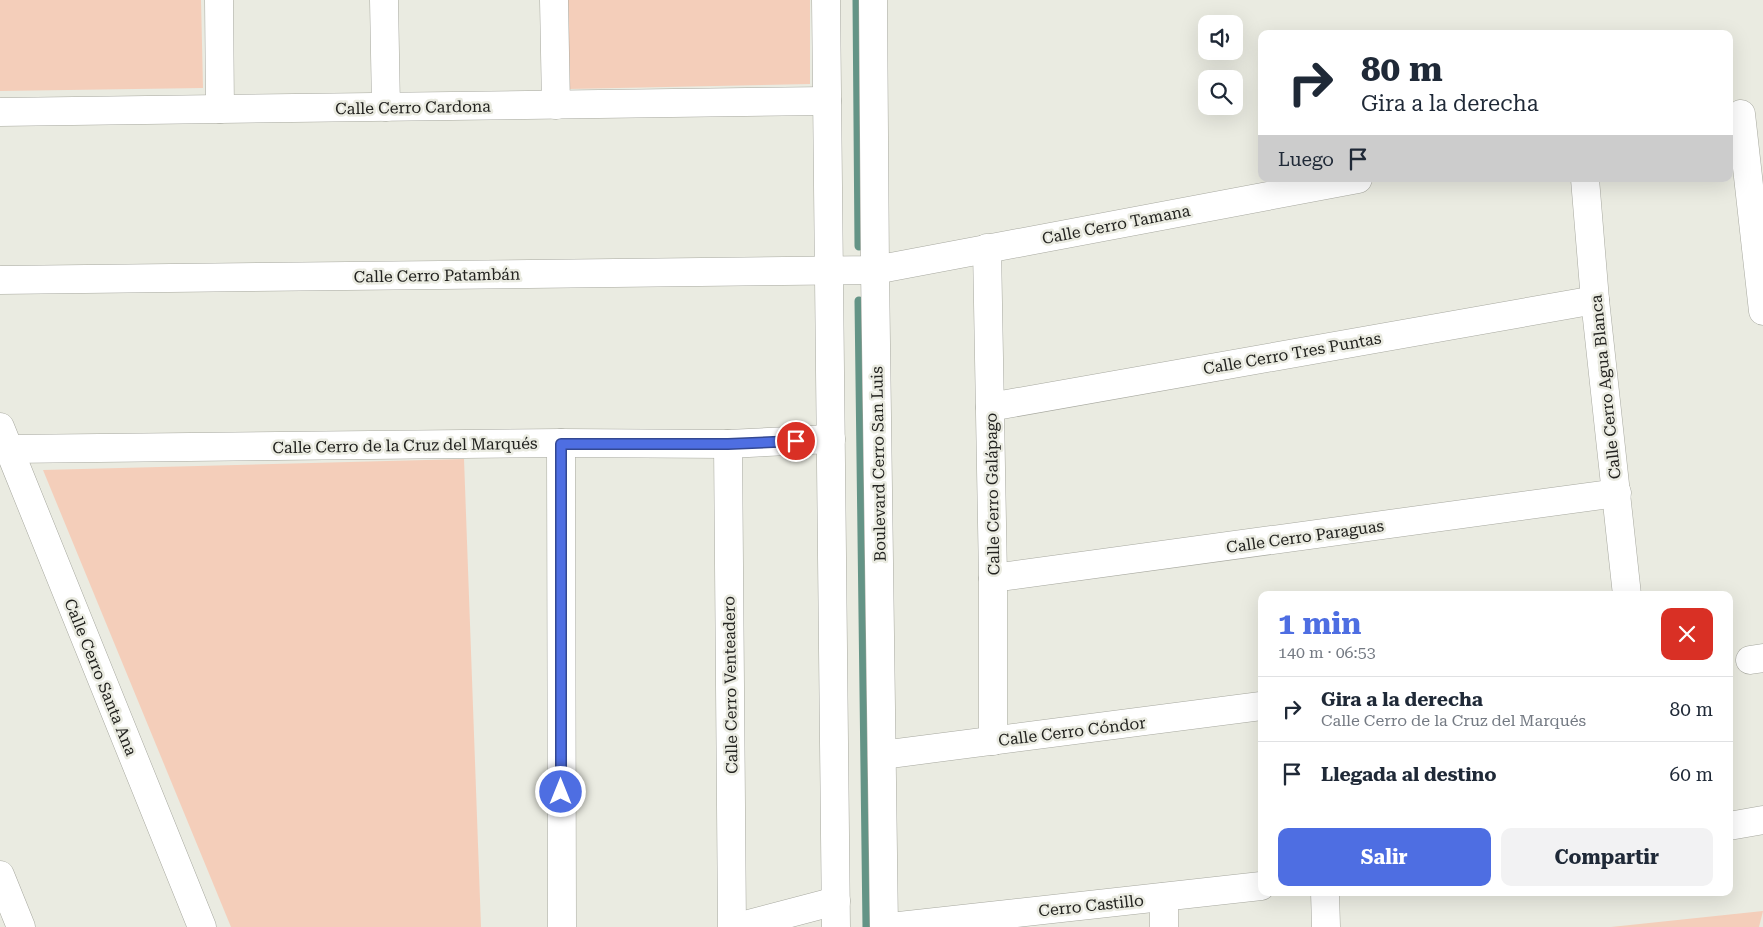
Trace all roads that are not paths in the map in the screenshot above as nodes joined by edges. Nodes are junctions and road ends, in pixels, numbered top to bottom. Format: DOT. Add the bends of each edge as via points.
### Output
graph roads {
  1 [pos="219,0"];
  2 [pos="384,0"];
  3 [pos="554,0"];
  4 [pos="826,0"];
  5 [pos="873,0"];
  6 [pos="827,101"];
  7 [pos="556,105"];
  8 [pos="386,107"];
  9 [pos="220,109"];
  10 [pos="0,112"];
  11 [pos="1744,113"];
  12 [pos="1342,182"];
  13 [pos="1586,182"];
  14 [pos="987,248"];
  15 [pos="829,269"];
  16 [pos="874,270"];
  17 [pos="0,280"];
  18 [pos="1762,298"];
  19 [pos="1595,300"];
  20 [pos="990,407"];
  21 [pos="4,438"];
  22 [pos="831,439"];
  23 [pos="561,444"];
  24 [pos="728,444"];
  25 [pos="1617,493"];
  26 [pos="994,578"];
  27 [pos="1627,591"];
  28 [pos="1258,706"];
  29 [pos="994,741"];
  30 [pos="882,755"];
  31 [pos="1763,820"];
  32 [pos="1733,825"];
  33 [pos="0,875"];
  34 [pos="1258,886"];
  35 [pos="1325,896"];
  36 [pos="1164,897"];
  37 [pos="836,914"];
  38 [pos="999,921"];
  39 [pos="21,927"];
  40 [pos="202,927"];
  41 [pos="562,927"];
  42 [pos="732,927"];
  43 [pos="737,927"];
  44 [pos="884,927"];
  45 [pos="890,927"];
  46 [pos="1164,927"];
  47 [pos="1326,927"];
  1 -- 9 [label="street"];
  2 -- 8 [label="street"];
  3 -- 7 [label="street"];
  4 -- 6 [label="street"];
  5 -- 16 [label="street, Boulevard Cerro San Luis"];
  6 -- 7 [label="street, Calle Cerro Cardona"];
  6 -- 15 [label="street"];
  7 -- 8 [label="street, Calle Cerro Cardona"];
  8 -- 9 [label="street, Calle Cerro Cardona"];
  9 -- 10 [label="street, Calle Cerro Cardona"];
  11 -- 18 [label="street"];
  12 -- 14 [label="street, Calle Cerro Tamana"];
  13 -- 19 [label="street, Calle Cerro Agua Blanca"];
  14 -- 16 [label="street, Calle Cerro Tamana"];
  14 -- 20 [label="street, Calle Cerro Galápago"];
  15 -- 16 [label="street, Calle Cerro Patambán"];
  15 -- 17 [label="street, Calle Cerro Patambán"];
  15 -- 22 [label="street"];
  16 -- 30 [label="street, Boulevard Cerro San Luis"];
  19 -- 20 [label="street, Calle Cerro Tres Puntas"];
  19 -- 25 [label="street, Calle Cerro Agua Blanca"];
  20 -- 26 [label="street, Calle Cerro Galápago"];
  21 -- 23 [label="street, Calle Cerro de la Cruz del Marqués"];
  21 -- 40 [label="street, Calle Cerro Santa Ana"];
  22 -- 24 [label="street, Calle Cerro de la Cruz del Marqués"];
  22 -- 37 [label="street"];
  23 -- 24 [label="street, Calle Cerro de la Cruz del Marqués"];
  23 -- 41 [label="street"];
  24 -- 42 [label="street, Calle Cerro Venteadero"];
  25 -- 26 [label="street, Calle Cerro Paraguas"];
  25 -- 27 [label="street, Calle Cerro Agua Blanca"];
  26 -- 29 [label="street, Calle Cerro Galápago"];
  28 -- 29 [label="street, Calle Cerro Cóndor"];
  29 -- 30 [label="street, Calle Cerro Cóndor"];
  30 -- 44 [label="street, Boulevard Cerro San Luis"];
  31 -- 32 [label="street"];
  33 -- 39 [label="street"];
  34 -- 36 [label="street, Cerro Castillo"];
  35 -- 47 [label="street"];
  36 -- 38 [label="street, Cerro Castillo"];
  36 -- 46 [label="street"];
  37 -- 43 [label="street"];
  38 -- 45 [label="street, Cerro Castillo"];
}
